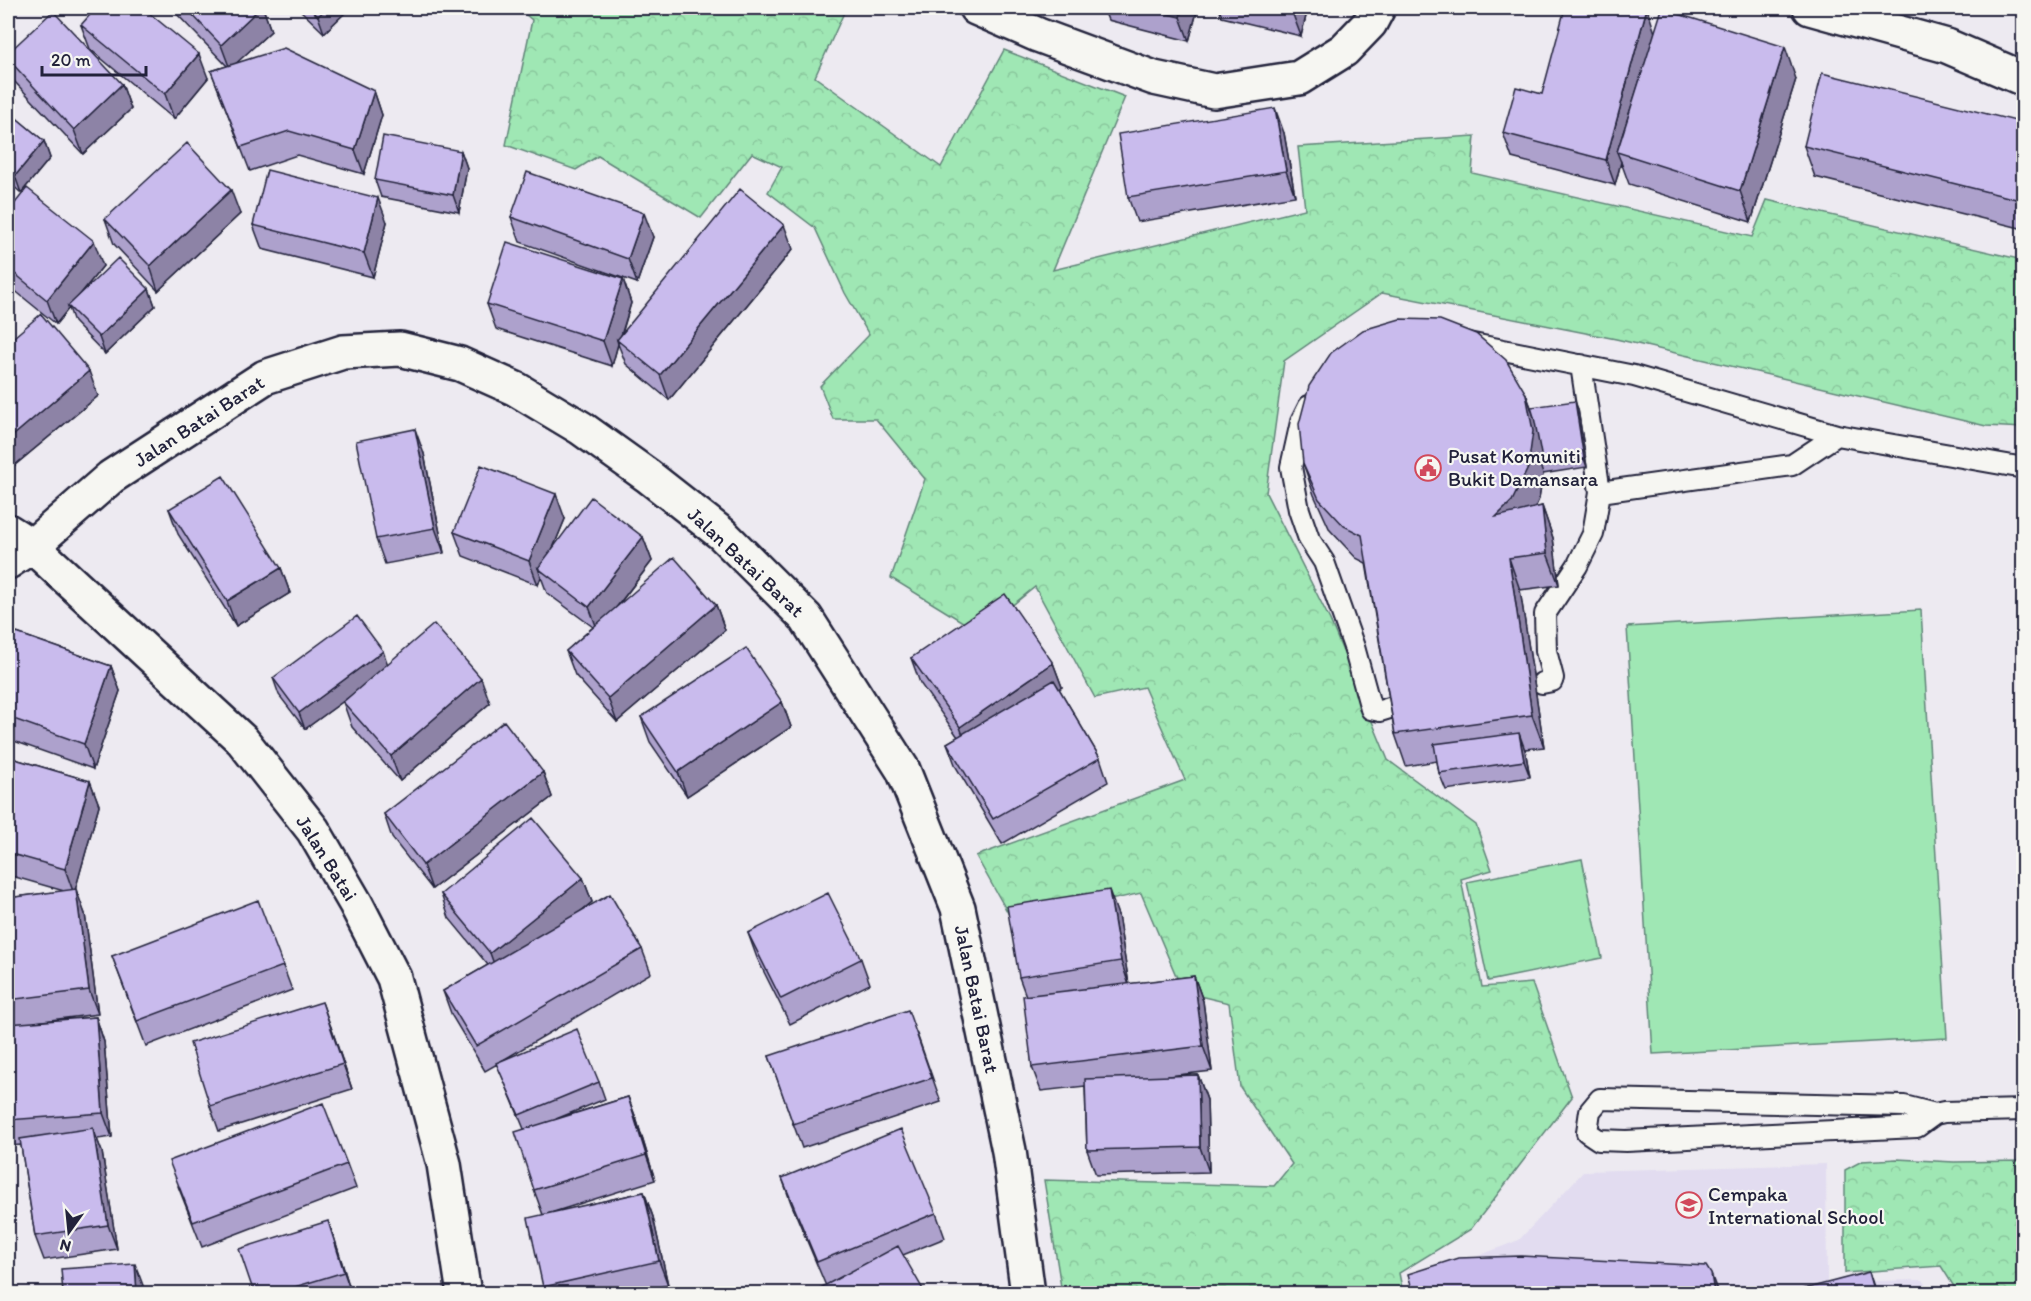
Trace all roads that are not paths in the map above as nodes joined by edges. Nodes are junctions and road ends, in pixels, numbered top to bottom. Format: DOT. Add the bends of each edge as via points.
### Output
graph roads {
  1 [pos="976,8"];
  2 [pos="1378,8"];
  3 [pos="1810,8"];
  4 [pos="2024,79"];
  5 [pos="1449,339"];
  6 [pos="1581,365"];
  7 [pos="1319,386"];
  8 [pos="1837,435"];
  9 [pos="2024,468"];
  10 [pos="1600,492"];
  11 [pos="16,546"];
  12 [pos="1542,682"];
  13 [pos="1396,706"];
  14 [pos="2024,1110"];
  15 [pos="1935,1114"];
  16 [pos="464,1293"];
  17 [pos="1028,1293"];
  1 -- 2 [label="street" via="1154,78 1214,91 1299,78 1344,50 1370,23"];
  3 -- 4 [label="street" via="1947,46"];
  5 -- 6 [label="lane"];
  6 -- 8 [label="lane" via="1634,376"];
  6 -- 10 [label="lane"];
  7 -- 13 [label="lane" via="1301,422 1291,467 1299,510 1309,539 1324,562 1371,709 1380,711"];
  8 -- 9 [label="lane"];
  8 -- 10 [label="lane" via="1792,465"];
  10 -- 12 [label="lane" via="1593,534 1545,614 1546,651 1553,678"];
  11 -- 16 [label="street, Jalan Batai" via="242,740 313,830 394,978 444,1164"];
  11 -- 17 [label="street, Jalan Batai Barat" via="111,477 265,377 343,352 400,349 459,364 516,389 581,428 648,476 722,534 806,618 903,770 958,908 1009,1151"];
  14 -- 15 [label="lane"];
  15 -- 15 [label="lane" via="1917,1127 1626,1141 1599,1140 1587,1132 1590,1111 1600,1099 1904,1106"];
}
